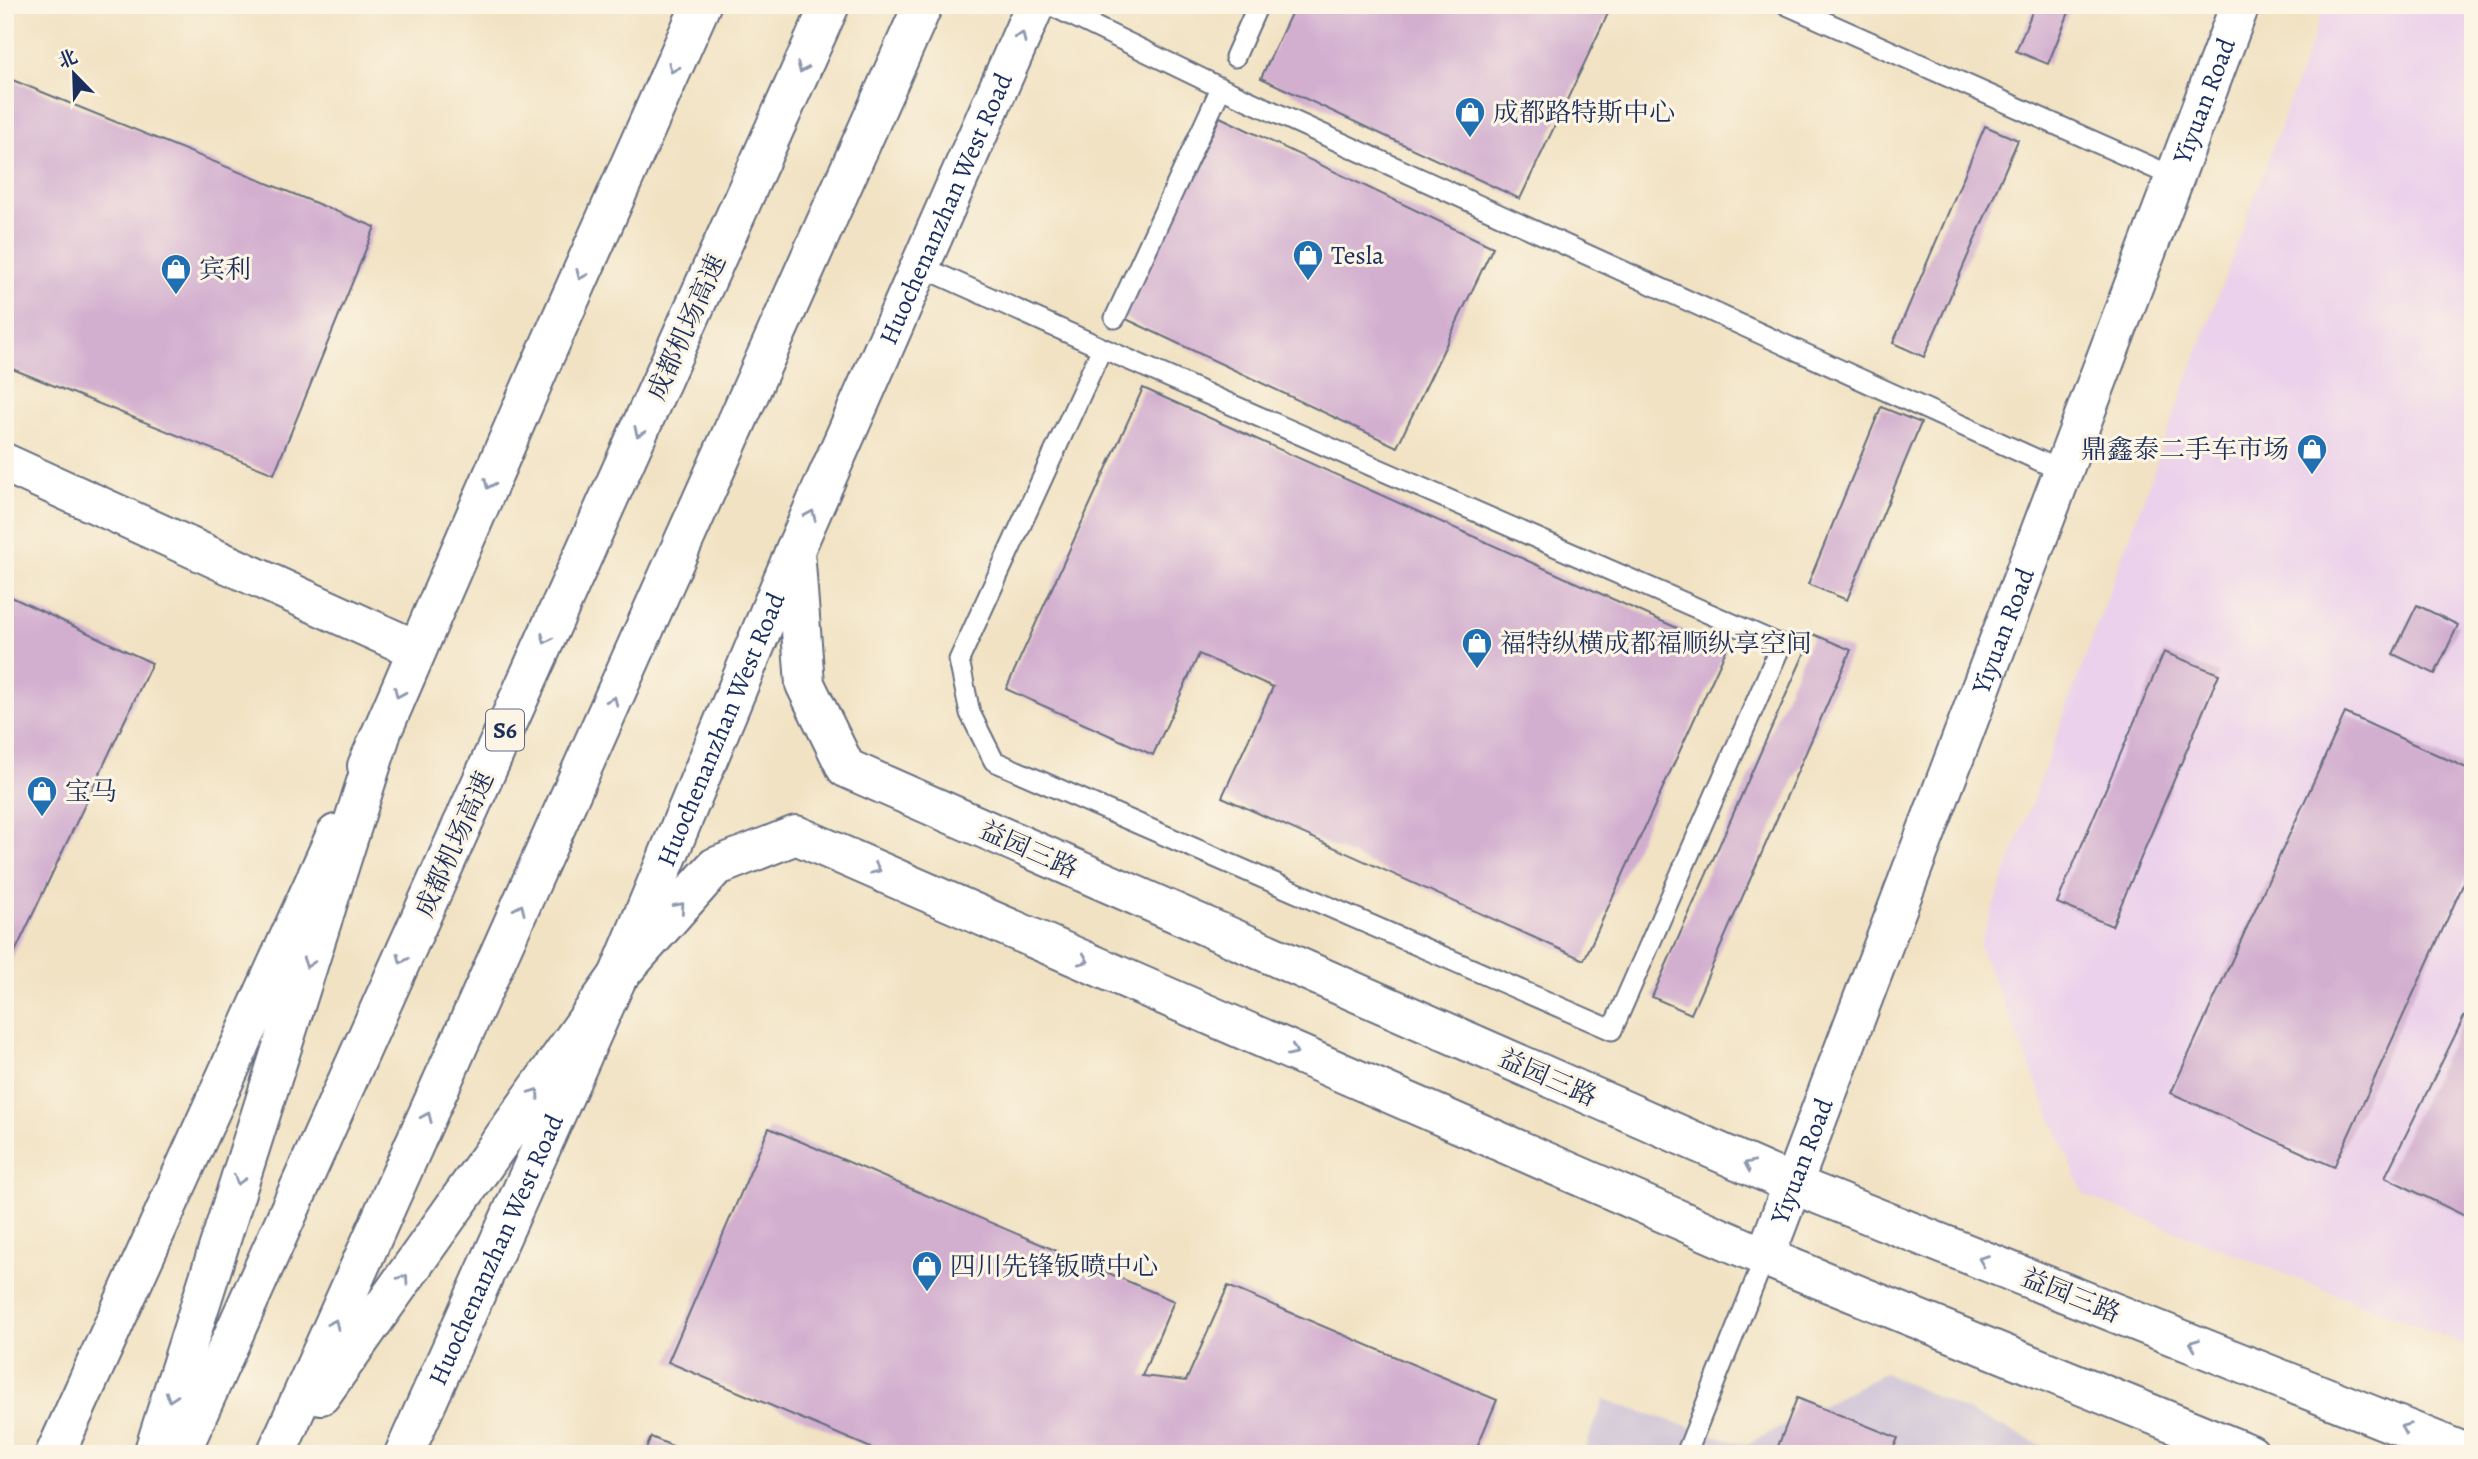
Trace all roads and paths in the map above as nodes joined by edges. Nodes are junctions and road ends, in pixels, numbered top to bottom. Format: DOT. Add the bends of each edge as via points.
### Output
graph roads {
  1 [pos="701,5"];
  2 [pos="830,5"];
  3 [pos="923,5"];
  4 [pos="1035,5"];
  5 [pos="1050,5"];
  6 [pos="1258,5"];
  7 [pos="1787,5"];
  8 [pos="2239,5"];
  9 [pos="1235,57"];
  10 [pos="1221,89"];
  11 [pos="2174,177"];
  12 [pos="920,266"];
  13 [pos="1115,318"];
  14 [pos="1102,348"];
  15 [pos="5,463"];
  16 [pos="2062,471"];
  17 [pos="795,550"];
  18 [pos="417,650"];
  19 [pos="381,735"];
  20 [pos="618,976"];
  21 [pos="1792,1184"];
  22 [pos="1765,1256"];
  23 [pos="55,1454"];
  24 [pos="153,1454"];
  25 [pos="180,1454"];
  26 [pos="278,1454"];
  27 [pos="404,1454"];
  28 [pos="1686,1454"];
  29 [pos="2250,1454"];
  30 [pos="2469,1454"];
  1 -- 18 [label="main road, one-way"];
  2 -- 25 [label="main road, 成都机场高速 / S6, one-way"];
  26 -- 3 [label="main road, one-way"];
  12 -- 4 [label="main road, Huochenanzhan West Road, one-way"];
  5 -- 10 [label="lane"];
  6 -- 9 [label="lane"];
  7 -- 11 [label="lane"];
  8 -- 11 [label="main road, Yiyuan Road"];
  10 -- 13 [label="lane"];
  10 -- 16 [label="lane"];
  11 -- 16 [label="main road, Yiyuan Road"];
  12 -- 14 [label="lane"];
  17 -- 12 [label="main road, Huochenanzhan West Road, one-way"];
  14 -- 14 [label="lane" via="1781,645 1612,1030 994,761 970,713 959,660"];
  15 -- 18 [label="main road"];
  16 -- 21 [label="main road, Yiyuan Road"];
  17 -- 20 [label="main road, Huochenanzhan West Road"];
  21 -- 17 [label="main road, 益园三路, one-way" via="846,768 805,684"];
  18 -- 19 [label="main road, one-way"];
  19 -- 23 [label="main road"];
  19 -- 24 [label="main road, one-way"];
  20 -- 22 [label="main road, one-way" via="715,867 796,835"];
  26 -- 20 [label="main road, one-way"];
  20 -- 27 [label="main road, Huochenanzhan West Road"];
  21 -- 22 [label="main road, Yiyuan Road"];
  30 -- 21 [label="main road, 益园三路, one-way"];
  22 -- 28 [label="lane"];
  22 -- 29 [label="main road"];
}
